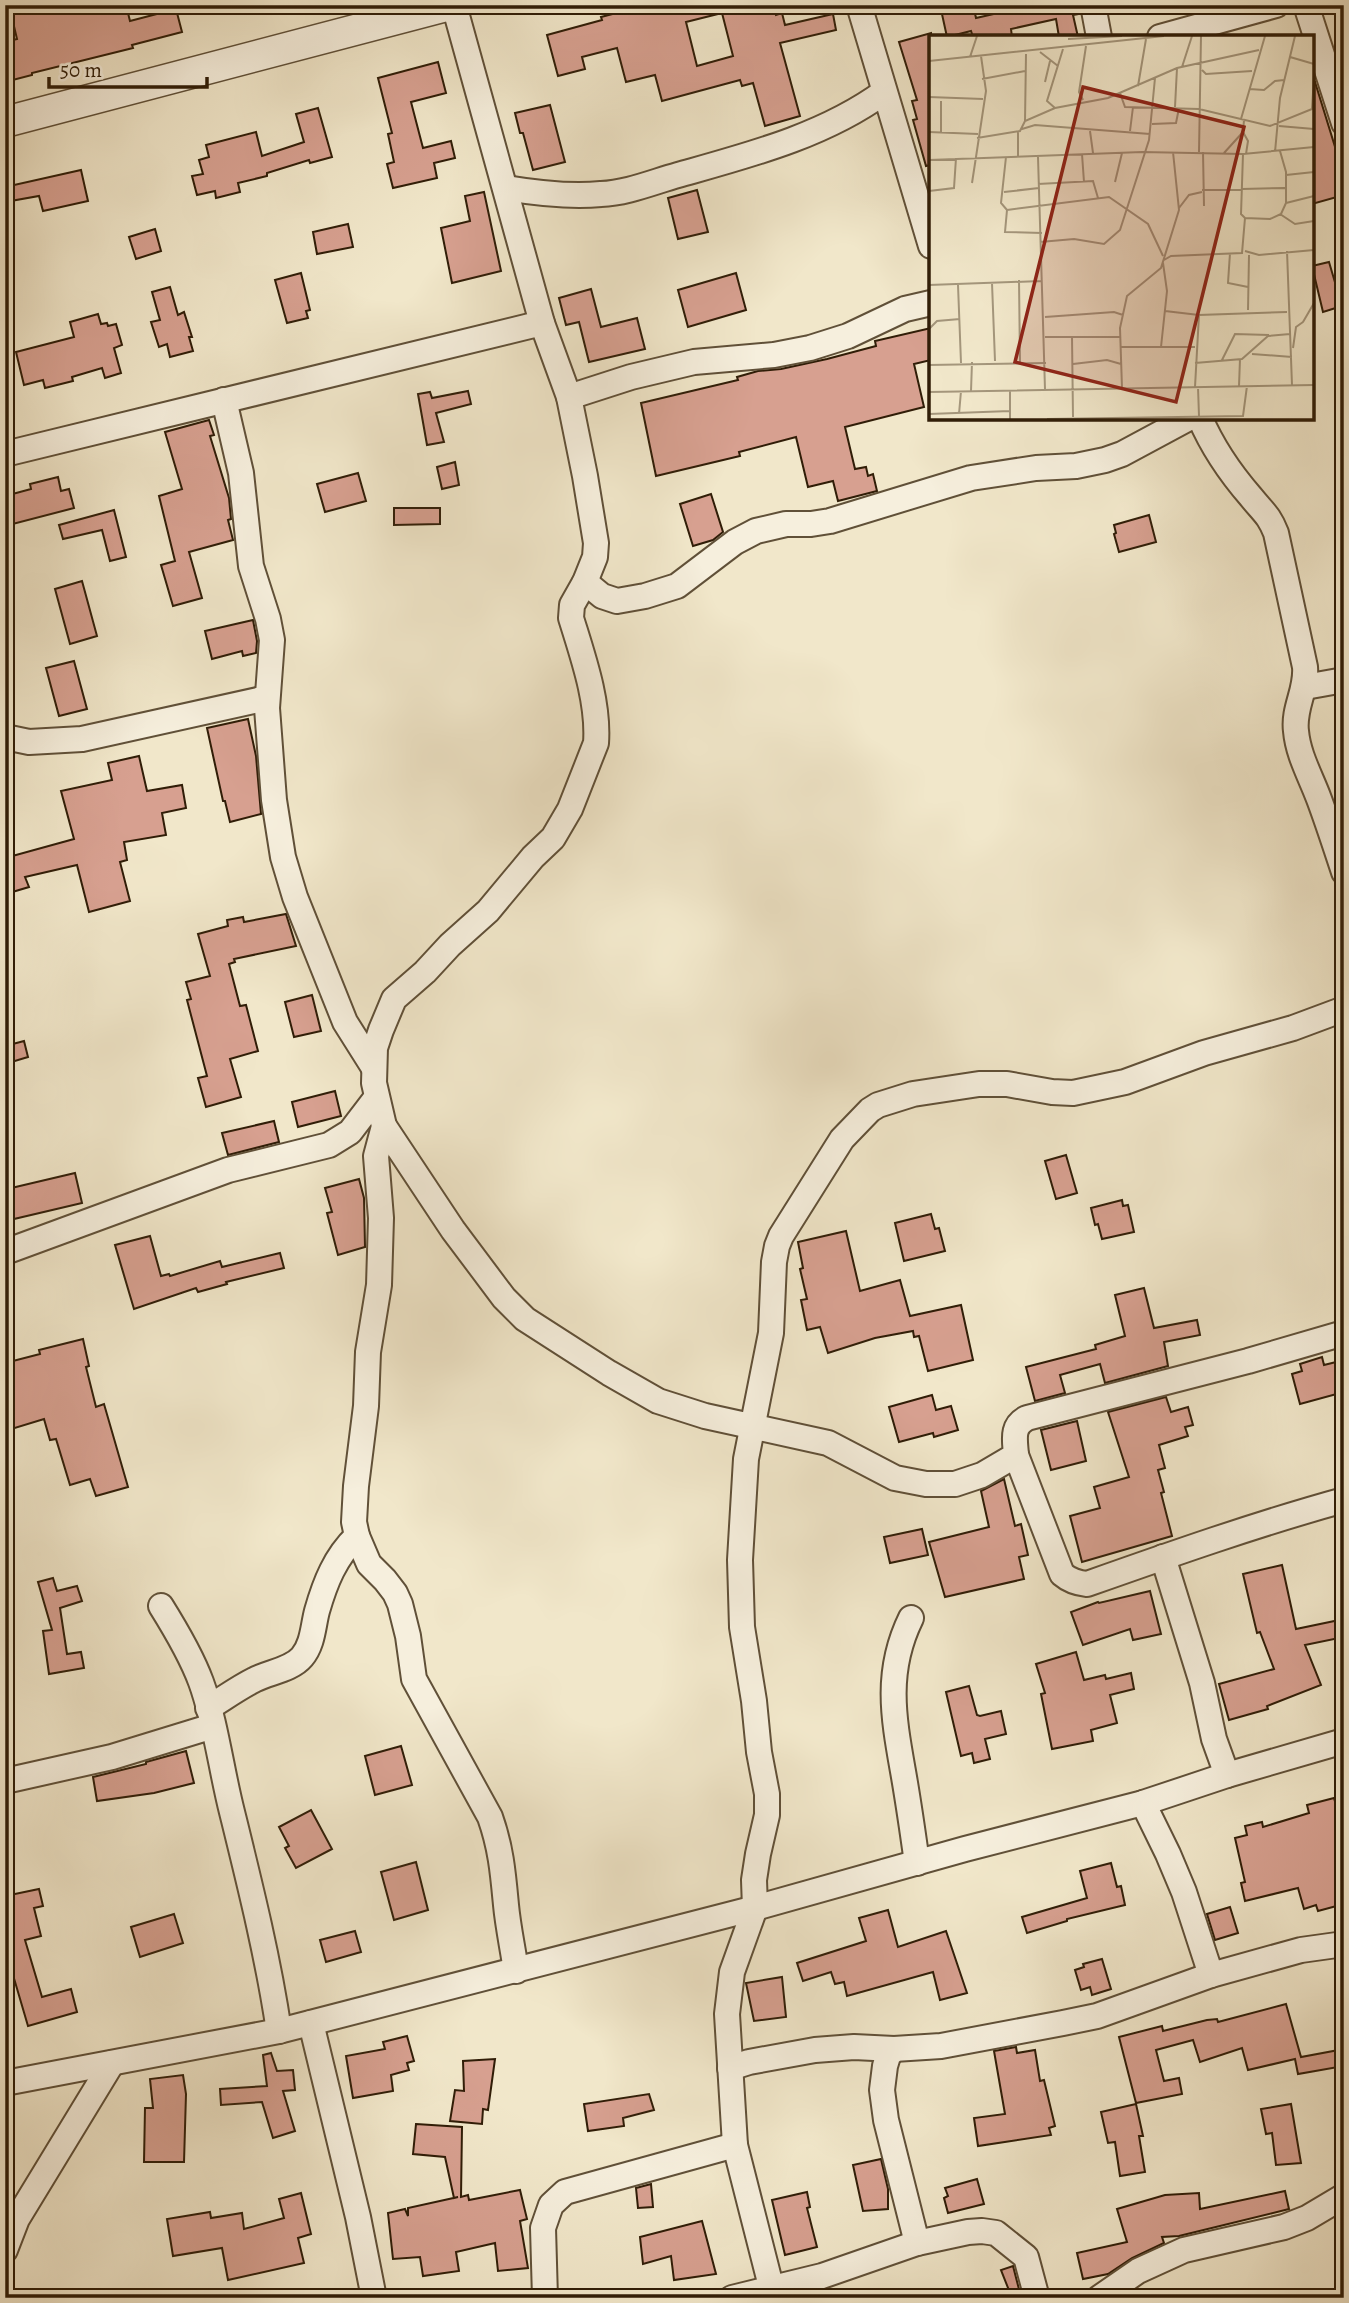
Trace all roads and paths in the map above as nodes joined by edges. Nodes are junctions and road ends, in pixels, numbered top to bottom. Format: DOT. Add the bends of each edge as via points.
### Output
graph roads {
  1 [pos="452,5"];
  2 [pos="859,5"];
  3 [pos="1093,5"];
  4 [pos="1276,5"];
  5 [pos="1306,5"];
  6 [pos="1099,35"];
  7 [pos="1167,35"];
  8 [pos="884,92"];
  9 [pos="5,122"];
  10 [pos="1344,123"];
  11 [pos="506,188"];
  12 [pos="929,239"];
  13 [pos="929,303"];
  14 [pos="542,323"];
  15 [pos="569,397"];
  16 [pos="224,400"];
  17 [pos="1185,420"];
  18 [pos="1201,420"];
  19 [pos="5,454"];
  20 [pos="585,582"];
  21 [pos="1344,680"];
  22 [pos="1305,687"];
  23 [pos="267,698"];
  24 [pos="5,737"];
  25 [pos="1344,872"];
  26 [pos="1344,1009"];
  27 [pos="374,1068"];
  28 [pos="376,1098"];
  29 [pos="384,1126"];
  30 [pos="5,1252"];
  31 [pos="1344,1332"];
  32 [pos="754,1428"];
  33 [pos="1016,1455"];
  34 [pos="1344,1500"];
  35 [pos="357,1536"];
  36 [pos="1163,1557"];
  37 [pos="161,1606"];
  38 [pos="911,1618"];
  39 [pos="211,1717"];
  40 [pos="1344,1741"];
  41 [pos="1227,1775"];
  42 [pos="5,1781"];
  43 [pos="1143,1803"];
  44 [pos="917,1863"];
  45 [pos="755,1909"];
  46 [pos="1344,1944"];
  47 [pos="516,1971"];
  48 [pos="1211,1975"];
  49 [pos="311,2023"];
  50 [pos="279,2031"];
  51 [pos="894,2049"];
  52 [pos="112,2063"];
  53 [pos="730,2068"];
  54 [pos="5,2083"];
  55 [pos="735,2145"];
  56 [pos="1340,2206"];
  57 [pos="917,2243"];
  58 [pos="5,2250"];
  59 [pos="773,2294"];
  60 [pos="374,2298"];
  61 [pos="545,2298"];
  62 [pos="732,2298"];
  63 [pos="1037,2298"];
  64 [pos="1099,2298"];
  1 -- 9 [label="street"];
  1 -- 11 [label="street"];
  2 -- 8 [label="street"];
  3 -- 6 [label="street"];
  4 -- 7 [label="street"];
  5 -- 10 [label="street"];
  8 -- 11 [label="street" via="822,129 622,191 600,195"];
  8 -- 12 [label="street"];
  11 -- 14 [label="street"];
  13 -- 15 [label="street" via="810,348 694,362"];
  14 -- 15 [label="street"];
  14 -- 16 [label="street"];
  15 -- 20 [label="street" via="596,543"];
  16 -- 19 [label="street"];
  16 -- 23 [label="street" via="241,473 251,566 272,640"];
  17 -- 20 [label="street" via="1105,460 971,478 830,520 756,531 734,542 677,586 655,593 617,601"];
  18 -- 22 [label="street" via="1209,439 1269,517 1276,533 1305,667"];
  20 -- 27 [label="street" via="570,618 593,704 596,743 570,809 553,838 500,899 394,999 375,1048"];
  21 -- 22 [label="street"];
  22 -- 25 [label="street" via="1296,732"];
  23 -- 24 [label="street" via="82,739 29,743"];
  23 -- 27 [label="street" via="274,800 288,876 345,1022"];
  26 -- 32 [label="street" via="1125,1082 1063,1094 979,1084 914,1094 870,1110 842,1139 776,1246 772,1323"];
  27 -- 28 [label="street"];
  28 -- 29 [label="street"];
  28 -- 30 [label="street" via="350,1132 329,1145 228,1170"];
  29 -- 32 [label="street" via="453,1230 525,1319 658,1401"];
  29 -- 35 [label="street" via="376,1156 382,1218 379,1285 356,1486"];
  31 -- 33 [label="street" via="1248,1362 1027,1418 1014,1434"];
  32 -- 33 [label="street" via="828,1443 895,1478 926,1484 955,1484"];
  32 -- 45 [label="street" via="746,1459 740,1560 742,1627 767,1804 754,1880"];
  33 -- 36 [label="street" via="1062,1574 1068,1579 1087,1584"];
  34 -- 36 [label="street"];
  35 -- 39 [label="street" via="331,1571 302,1657 254,1680"];
  35 -- 47 [label="street" via="369,1564 396,1593 414,1679 490,1817 502,1856"];
  36 -- 41 [label="street"];
  37 -- 39 [label="street" via="190,1656"];
  38 -- 44 [label="street" via="896,1661 892,1706"];
  39 -- 42 [label="street" via="112,1757"];
  39 -- 50 [label="street" via="265,1947"];
  40 -- 41 [label="street"];
  41 -- 43 [label="street"];
  43 -- 44 [label="street"];
  43 -- 48 [label="street" via="1184,1892"];
  44 -- 45 [label="street"];
  45 -- 47 [label="street"];
  45 -- 53 [label="street" via="732,1972 727,2014"];
  46 -- 48 [label="street" via="1301,1950"];
  47 -- 49 [label="street"];
  48 -- 51 [label="street" via="1097,2016 942,2046"];
  49 -- 50 [label="street"];
  49 -- 60 [label="street"];
  50 -- 52 [label="street"];
  51 -- 53 [label="street" via="815,2050"];
  51 -- 57 [label="street" via="885,2066 882,2090"];
  52 -- 54 [label="street"];
  52 -- 58 [label="street" via="18,2219"];
  53 -- 55 [label="street"];
  55 -- 59 [label="street"];
  55 -- 61 [label="street" via="565,2192 551,2205 543,2228"];
  56 -- 64 [label="street" via="1284,2227 1184,2250 1138,2271"];
  57 -- 59 [label="street"];
  57 -- 63 [label="street" via="968,2232 996,2233 1026,2257"];
  59 -- 62 [label="street"];
}
